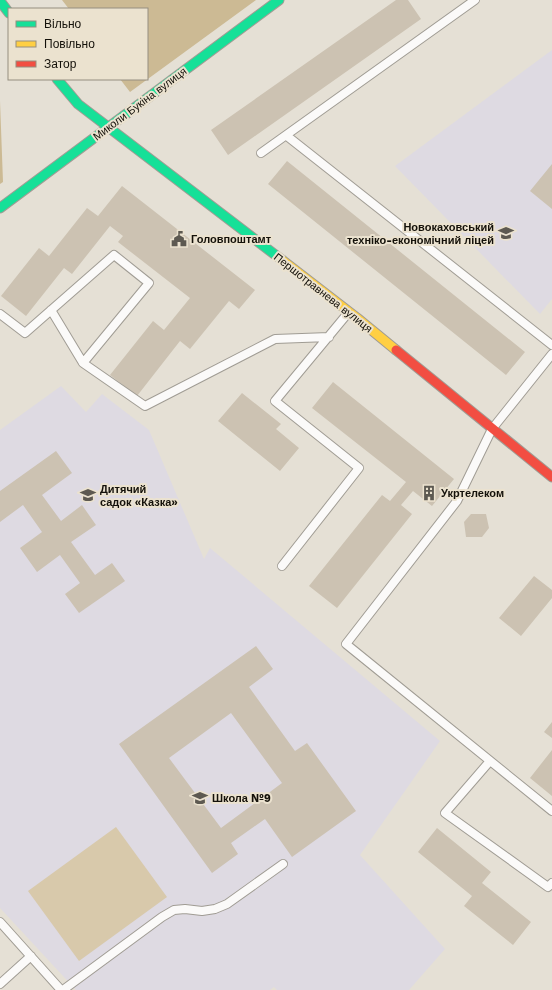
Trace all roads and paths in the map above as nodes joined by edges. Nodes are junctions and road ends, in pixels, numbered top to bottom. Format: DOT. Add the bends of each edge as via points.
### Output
graph roads {
  1 [pos="280,0"];
  2 [pos="475,0"];
  3 [pos="0,1"];
  4 [pos="8,13"];
  5 [pos="58,80"];
  6 [pos="108,128"];
  7 [pos="287,136"];
  8 [pos="261,153"];
  9 [pos="0,208"];
  10 [pos="51,310"];
  11 [pos="349,312"];
  12 [pos="1,317"];
  13 [pos="329,337"];
  14 [pos="552,345"];
  15 [pos="552,354"];
  16 [pos="83,363"];
  17 [pos="492,429"];
  18 [pos="552,477"];
  19 [pos="282,566"];
  20 [pos="490,761"];
  21 [pos="552,811"];
  22 [pos="283,864"];
  23 [pos="552,883"];
  24 [pos="0,922"];
  25 [pos="31,956"];
  26 [pos="0,984"];
  27 [pos="62,990"];
  1 -- 6 [label="street, Миколи Букіна вулиця"];
  2 -- 7 [label="lane"];
  3 -- 4 [label="street"];
  5 -- 6 [label="street, Першотравнева вулиця" via="78,104"];
  6 -- 9 [label="street, Миколи Букіна вулиця"];
  6 -- 11 [label="street, Першотравнева вулиця"];
  7 -- 8 [label="lane"];
  7 -- 14 [label="lane"];
  10 -- 12 [label="lane" via="25,334"];
  10 -- 16 [label="lane"];
  10 -- 16 [label="lane" via="114,255 149,283"];
  11 -- 13 [label="lane"];
  11 -- 17 [label="street, Першотравнева вулиця"];
  13 -- 16 [label="lane" via="275,339 145,406"];
  13 -- 19 [label="lane" via="275,401 359,468"];
  15 -- 17 [label="lane"];
  17 -- 18 [label="street, Першотравнева вулиця"];
  17 -- 20 [label="lane" via="457,501 346,644"];
  20 -- 21 [label="lane"];
  20 -- 23 [label="lane" via="445,814 548,887"];
  22 -- 27 [label="lane" via="227,904 215,909 174,910"];
  24 -- 25 [label="lane"];
  25 -- 26 [label="lane"];
  25 -- 27 [label="lane"];
}
